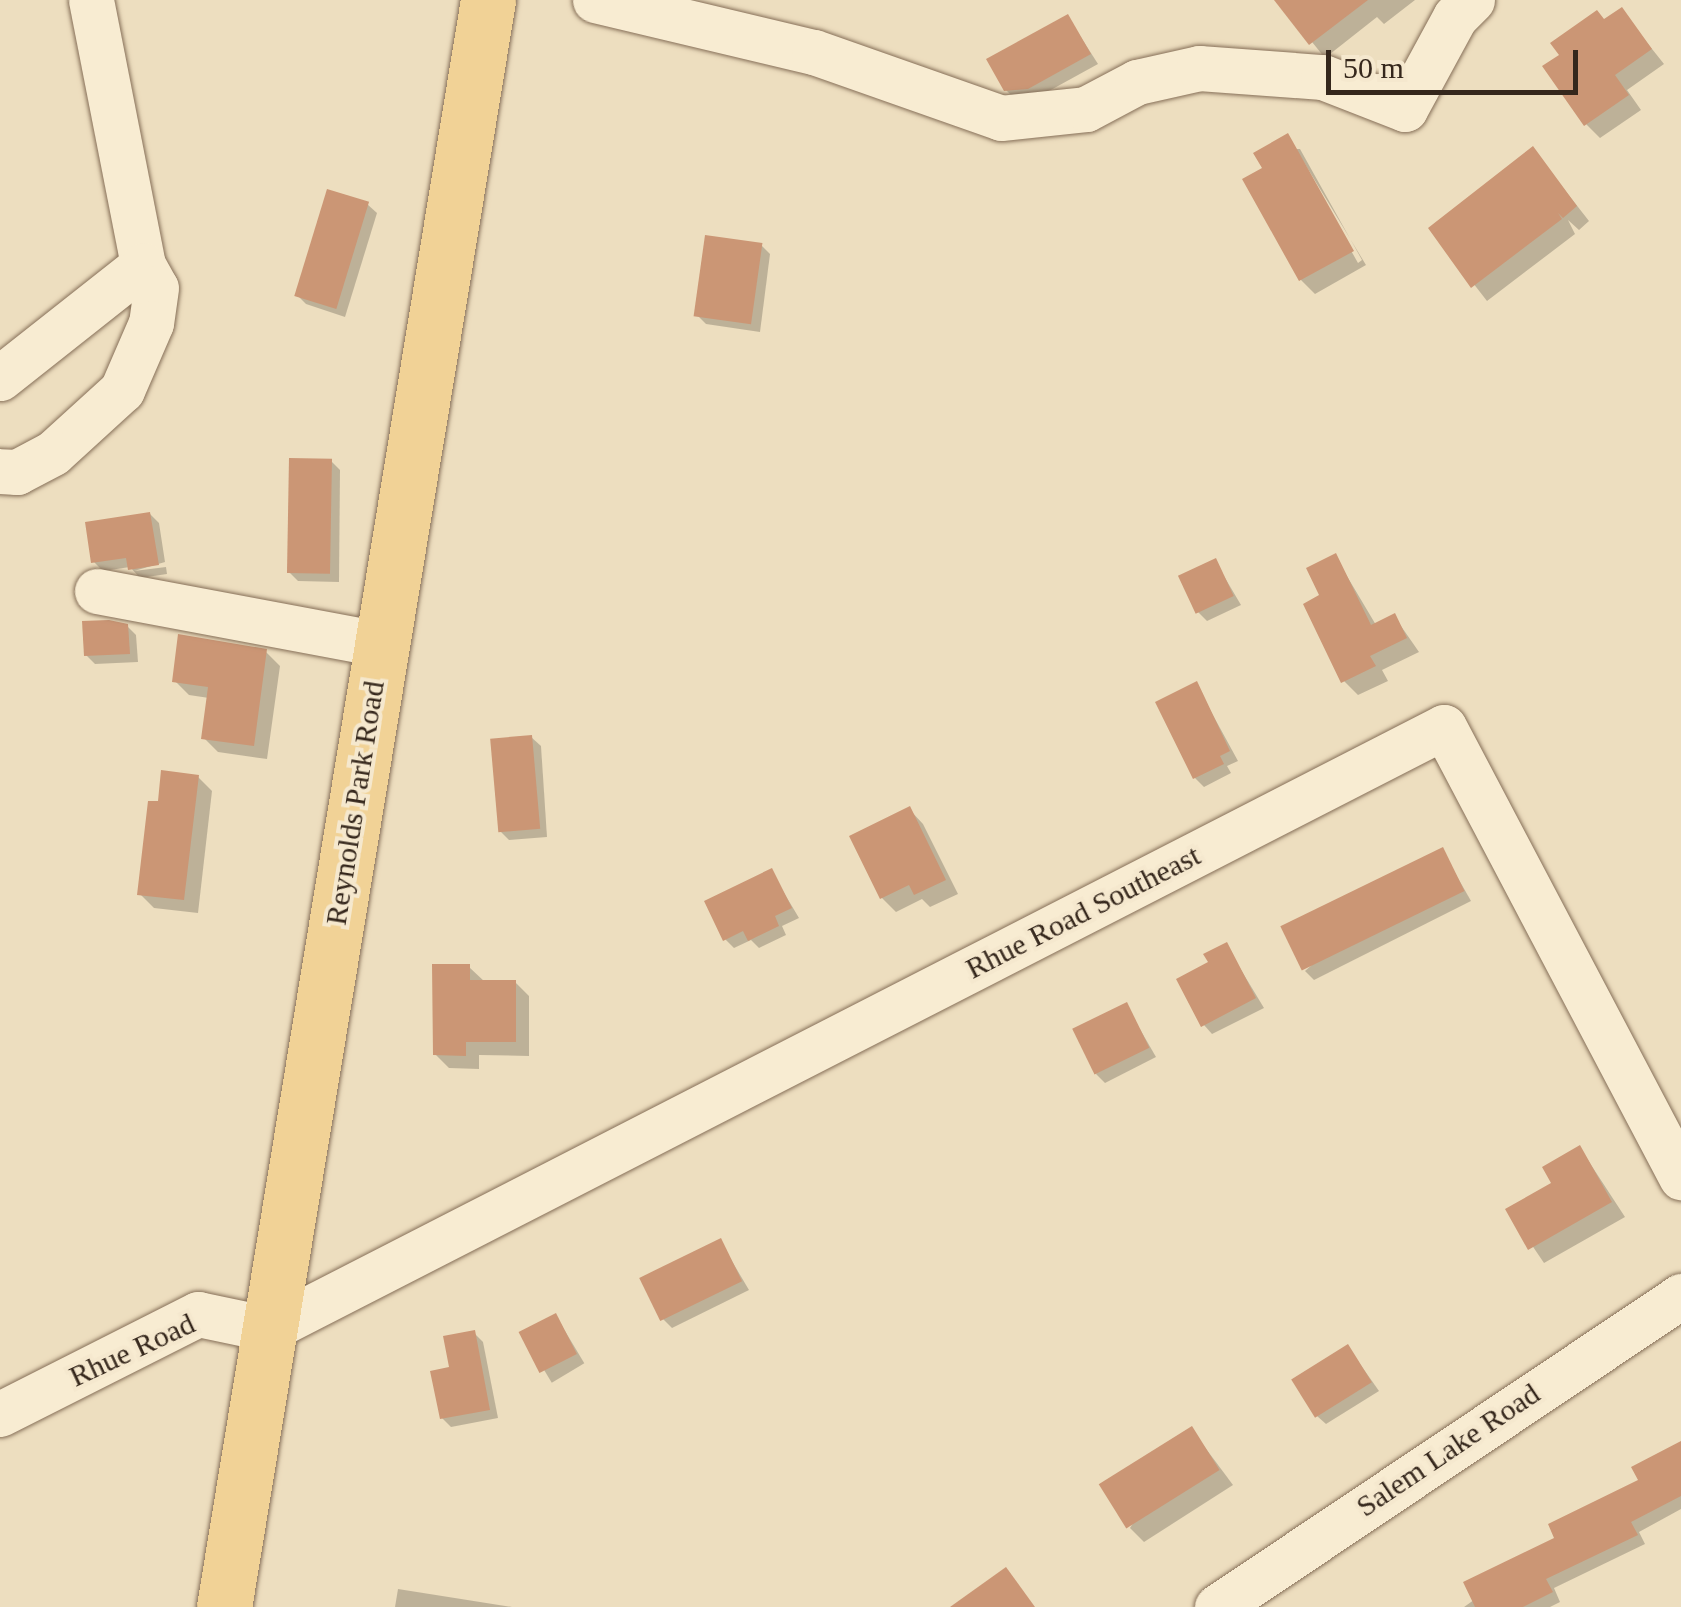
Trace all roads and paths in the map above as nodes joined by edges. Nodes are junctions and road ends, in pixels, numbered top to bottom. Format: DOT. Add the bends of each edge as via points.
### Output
graph roads {
  1 [pos="91,0"];
  2 [pos="488,0"];
  3 [pos="595,0"];
  4 [pos="1472,0"];
  5 [pos="144,266"];
  6 [pos="0,378"];
  7 [pos="0,470"];
  8 [pos="97,591"];
  9 [pos="382,644"];
  10 [pos="1681,1177"];
  11 [pos="1681,1296"];
  12 [pos="269,1329"];
  13 [pos="0,1414"];
  14 [pos="224,1607"];
  15 [pos="1217,1607"];
  1 -- 5 [label="street"];
  2 -- 9 [label="main road, Reynolds Park Road"];
  3 -- 4 [label="street" via="814,52 1000,118 1086,108 1137,82 1198,68 1323,76 1404,109 1455,17"];
  5 -- 6 [label="street"];
  5 -- 7 [label="street" via="156,288 152,323 122,390 54,453 17,472"];
  8 -- 9 [label="street"];
  9 -- 12 [label="main road, Reynolds Park Road"];
  10 -- 12 [label="street, Rhue Road Southeast" via="1444,727"];
  11 -- 15 [label="street, Salem Lake Road"];
  12 -- 13 [label="street, Rhue Road" via="198,1314"];
  12 -- 14 [label="main road, Reynolds Park Road"];
}
